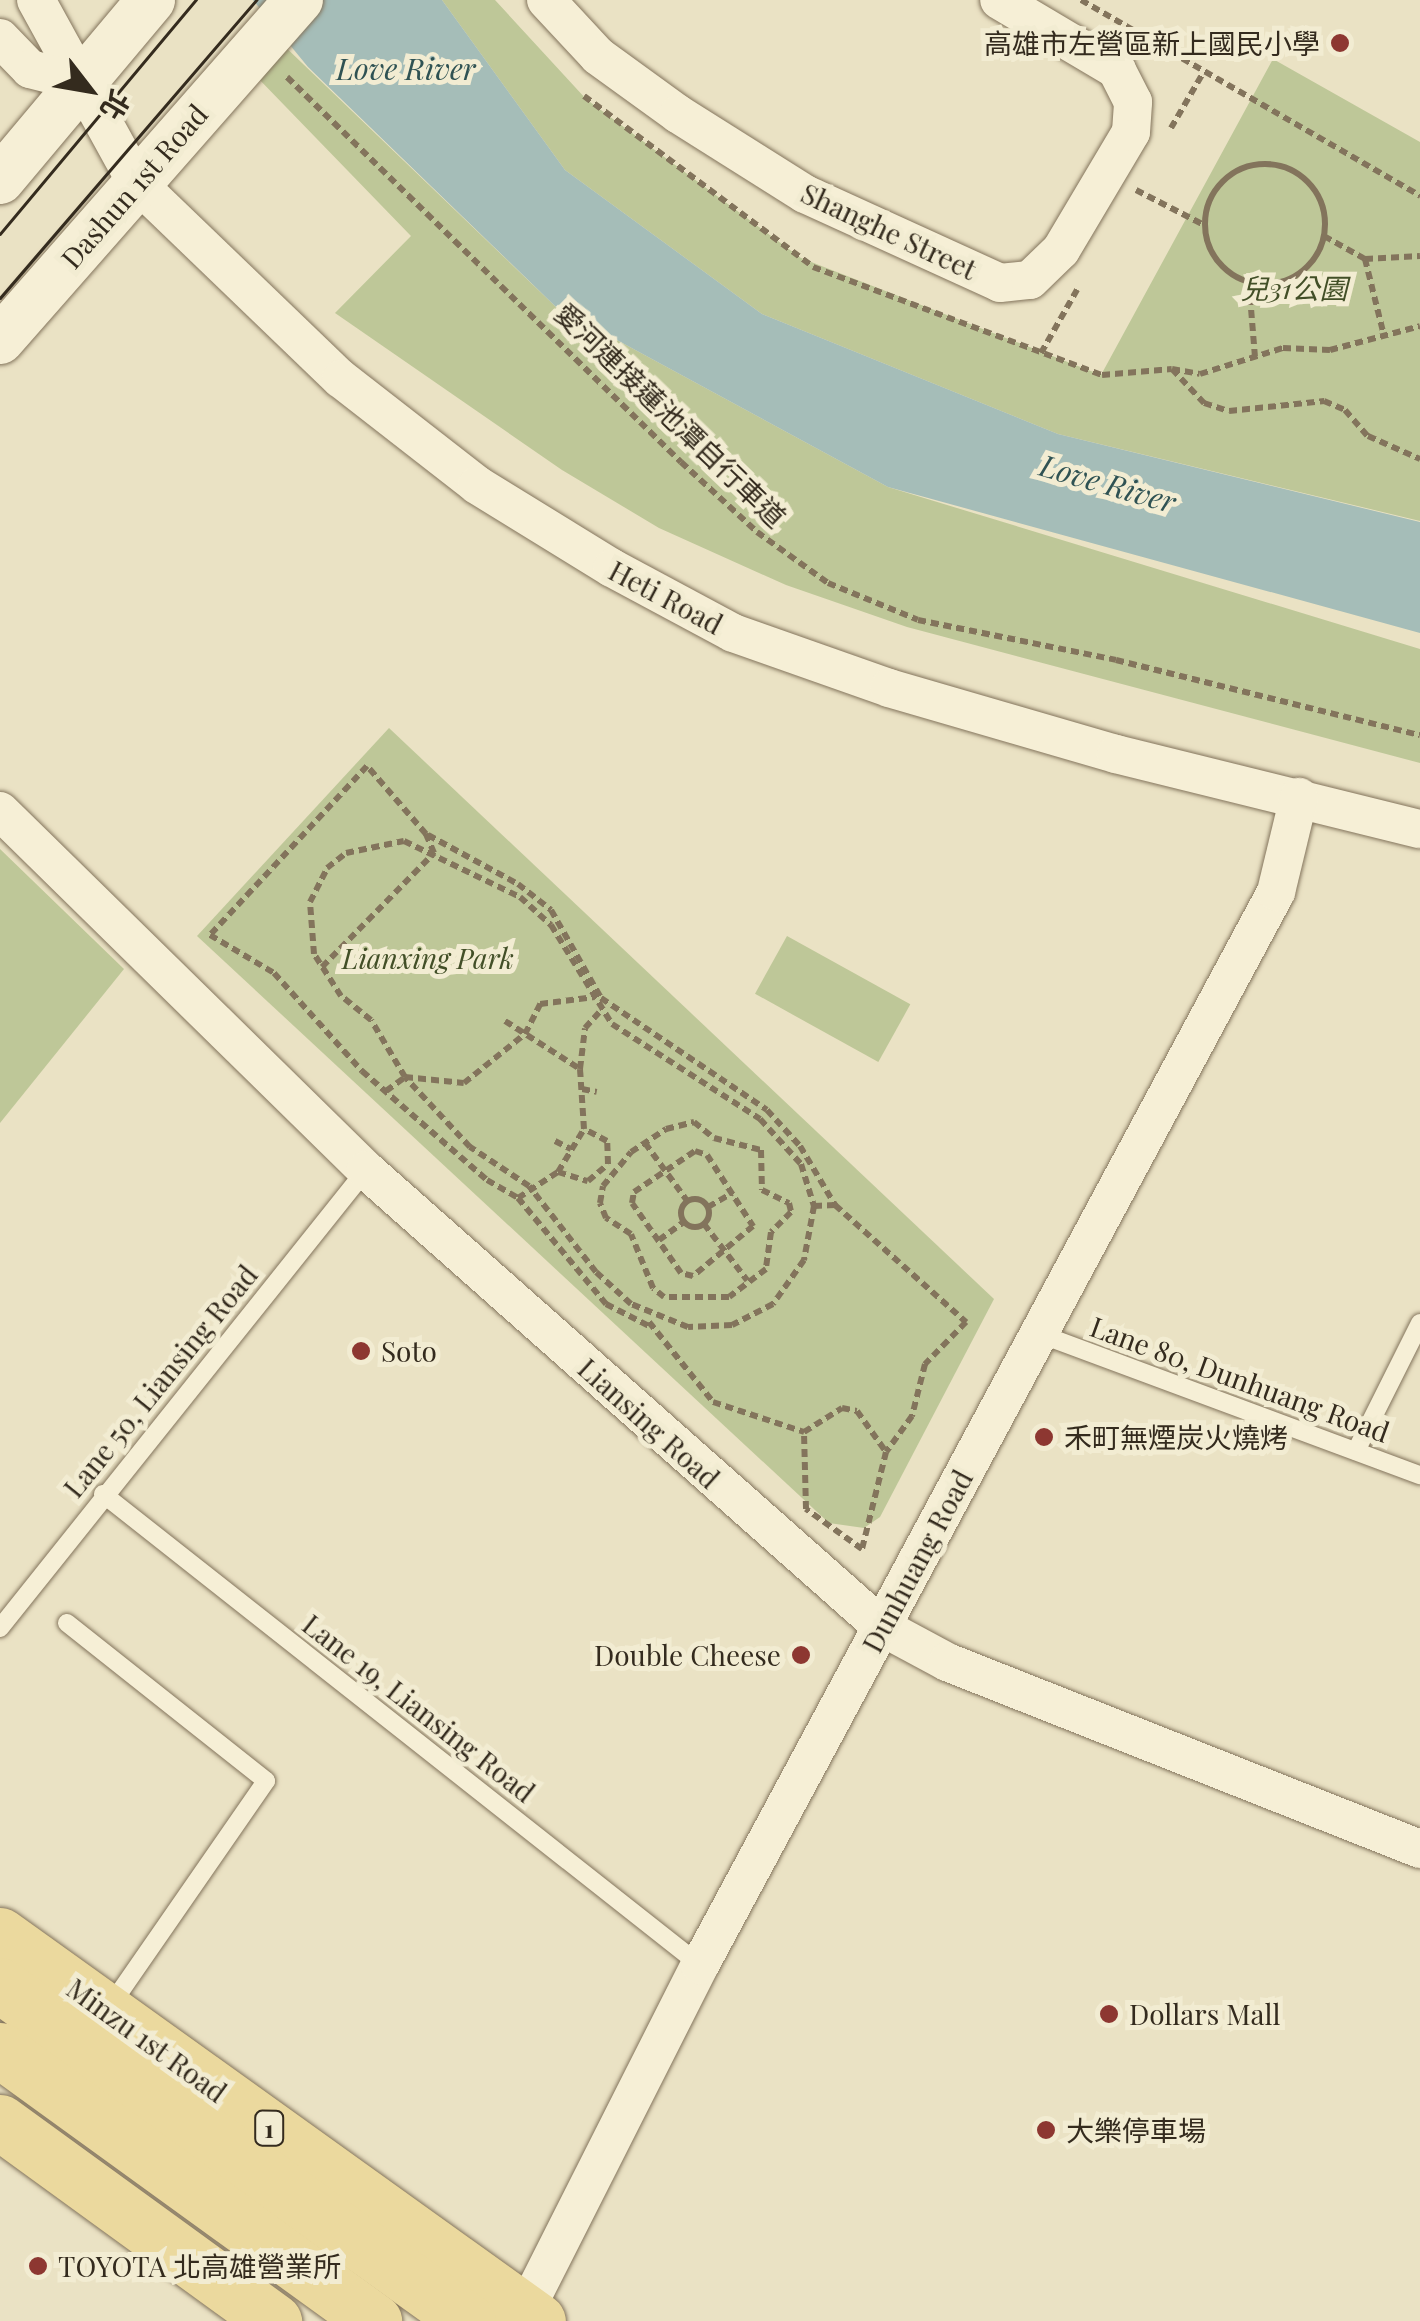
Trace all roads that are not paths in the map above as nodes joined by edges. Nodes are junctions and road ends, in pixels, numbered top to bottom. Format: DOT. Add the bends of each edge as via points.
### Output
graph roads {
  1 [pos="36,0"];
  2 [pos="151,0"];
  3 [pos="546,0"];
  4 [pos="999,0"];
  5 [pos="282,34"];
  6 [pos="0,38"];
  7 [pos="81,82"];
  8 [pos="0,180"];
  9 [pos="136,182"];
  10 [pos="0,340"];
  11 [pos="1299,797"];
  12 [pos="0,811"];
  13 [pos="1420,830"];
  14 [pos="366,1170"];
  15 [pos="1420,1323"];
  16 [pos="1040,1334"];
  17 [pos="1356,1451"];
  18 [pos="1420,1474"];
  19 [pos="103,1494"];
  20 [pos="67,1623"];
  21 [pos="882,1626"];
  22 [pos="0,1628"];
  23 [pos="1420,1849"];
  24 [pos="0,1934"];
  25 [pos="700,1965"];
  26 [pos="0,1986"];
  27 [pos="95,2027"];
  28 [pos="0,2050"];
  29 [pos="0,2122"];
  30 [pos="289,2302"];
  31 [pos="528,2318"];
  32 [pos="374,2321"];
  33 [pos="468,2321"];
  1 -- 7 [label="street, Heti Road"];
  2 -- 7 [label="street"];
  3 -- 4 [label="street, Shanghe Street" via="598,56 805,194 1000,283 1030,280 1060,250 1131,132 1134,102 1117,70"];
  5 -- 9 [label="street, Dashun 1st Road"];
  6 -- 7 [label="street" via="30,70"];
  7 -- 8 [label="street"];
  7 -- 9 [label="street, Heti Road"];
  9 -- 10 [label="street, Dashun 1st Road"];
  9 -- 11 [label="street, Heti Road" via="341,379 477,485 716,624 889,688 1116,754"];
  11 -- 13 [label="street, Heti Road"];
  11 -- 16 [label="street, Dunhuang Road" via="1276,892"];
  12 -- 14 [label="street, Liansing Road"];
  14 -- 19 [label="lane, Lane 50, Liansing Road"];
  14 -- 21 [label="street, Liansing Road"];
  15 -- 17 [label="lane"];
  16 -- 17 [label="lane, Lane 80, Dunhuang Road"];
  16 -- 21 [label="street, Dunhuang Road"];
  17 -- 18 [label="lane, Lane 80, Dunhuang Road"];
  19 -- 22 [label="lane, Lane 50, Liansing Road"];
  19 -- 25 [label="lane, Lane 19, Liansing Road"];
  20 -- 27 [label="lane" via="266,1781"];
  21 -- 23 [label="street, Liansing Road" via="947,1662"];
  21 -- 25 [label="street, Dunhuang Road"];
  24 -- 27 [label="main road, Minzu 1st Road / 1"];
  25 -- 31 [label="street, Dunhuang Road"];
  26 -- 27 [label="main road, Minzu 1st Road / 1"];
  27 -- 31 [label="main road, Minzu 1st Road / 1"];
  27 -- 33 [label="main road, Minzu 1st Road / 1"];
  28 -- 30 [label="main road"];
  29 -- 30 [label="main road"];
  30 -- 32 [label="main road"];
}
